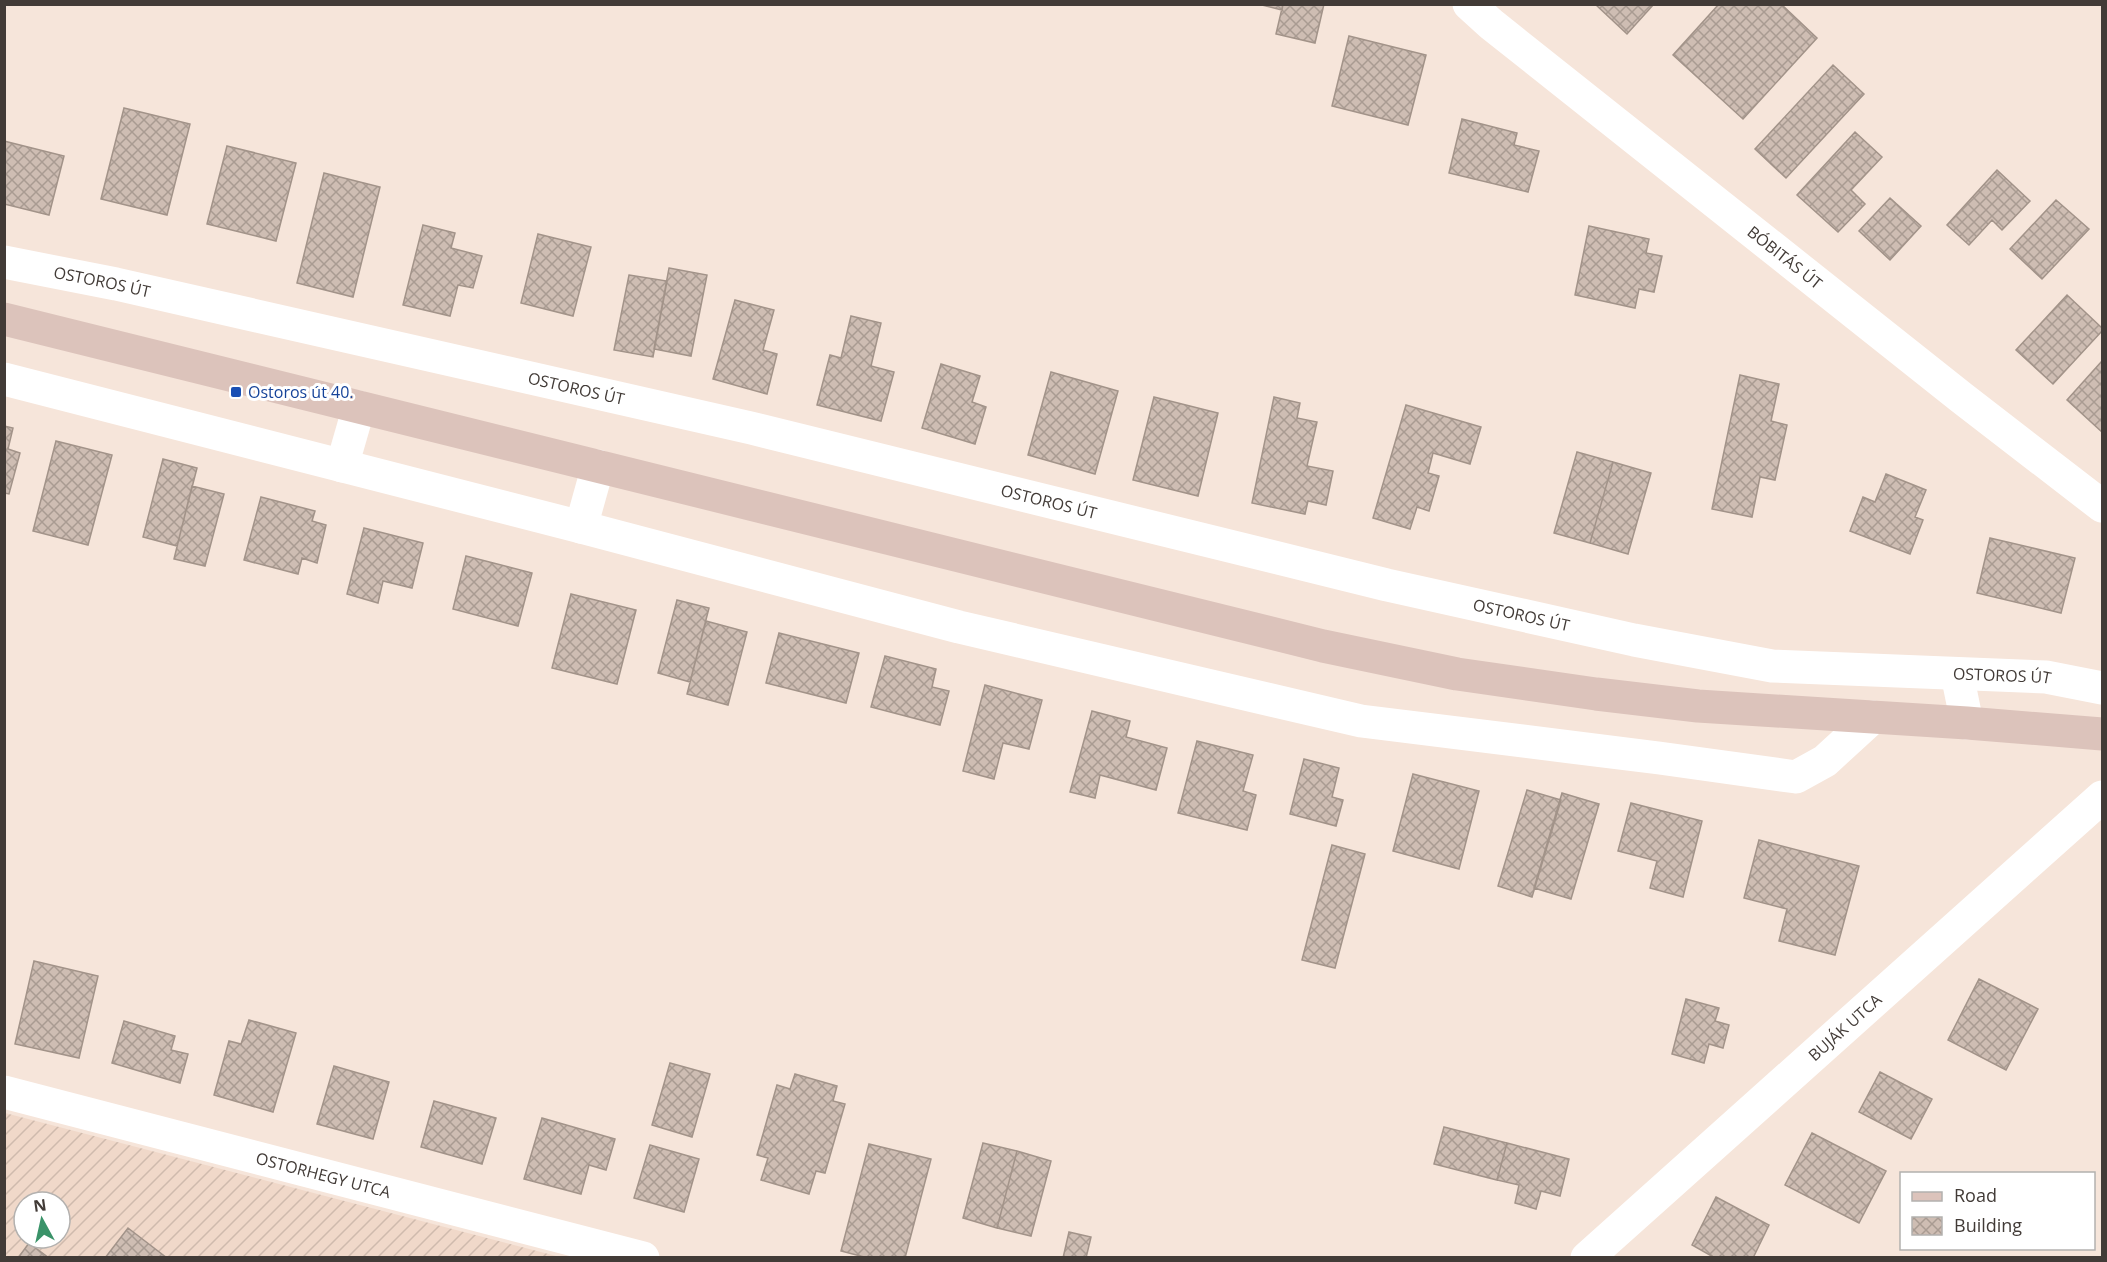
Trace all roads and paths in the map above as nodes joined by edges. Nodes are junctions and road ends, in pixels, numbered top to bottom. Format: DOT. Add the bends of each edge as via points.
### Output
graph roads {
  1 [pos="1490,11"];
  2 [pos="4,262"];
  3 [pos="4,319"];
  4 [pos="4,379"];
  5 [pos="359,407"];
  6 [pos="342,466"];
  7 [pos="598,466"];
  8 [pos="2103,506"];
  9 [pos="581,527"];
  10 [pos="1957,674"];
  11 [pos="2103,688"];
  12 [pos="1874,717"];
  13 [pos="1967,723"];
  14 [pos="2103,734"];
  15 [pos="2103,796"];
  16 [pos="4,1092"];
  17 [pos="643,1257"];
  18 [pos="1587,1257"];
  1 -- 8 [label="street, BÓBITÁS ÚT" via="1962,398"];
  2 -- 10 [label="street, OSTOROS ÚT" via="739,425 1387,585 1634,640 1772,666"];
  3 -- 5 [label="main road"];
  4 -- 6 [label="street"];
  5 -- 6 [label="street"];
  5 -- 7 [label="main road"];
  6 -- 9 [label="street"];
  7 -- 9 [label="street"];
  7 -- 12 [label="main road" via="1323,646 1457,674 1698,706"];
  9 -- 12 [label="street" via="959,627 1361,721 1796,777 1825,761"];
  10 -- 11 [label="street, OSTOROS ÚT" via="2046,677"];
  10 -- 13 [label="street"];
  12 -- 13 [label="main road"];
  13 -- 14 [label="main road"];
  15 -- 18 [label="street, BUJÁK UTCA"];
  16 -- 17 [label="street, OSTORHEGY UTCA"];
}
